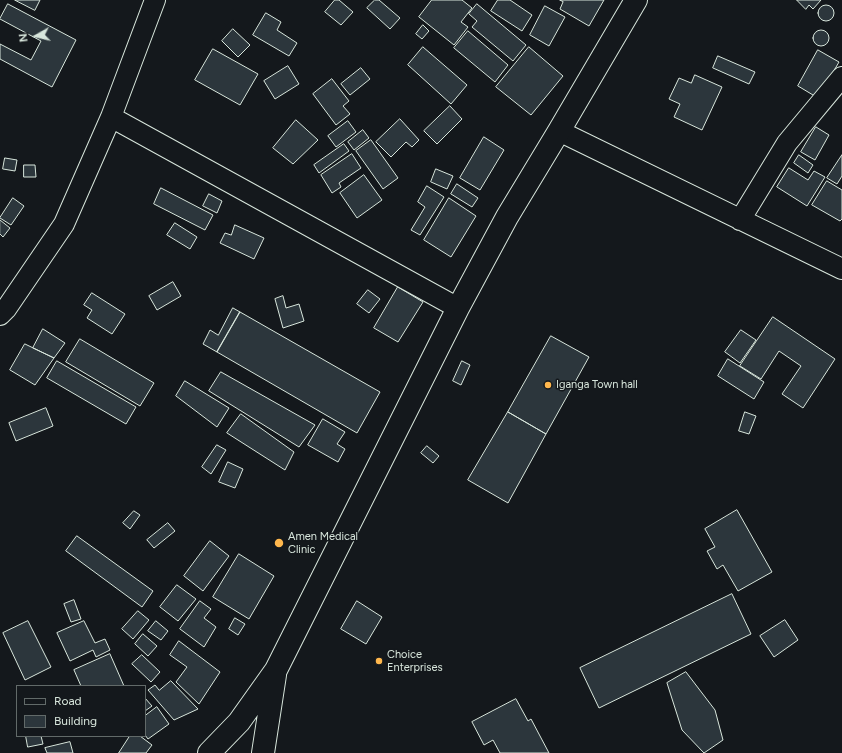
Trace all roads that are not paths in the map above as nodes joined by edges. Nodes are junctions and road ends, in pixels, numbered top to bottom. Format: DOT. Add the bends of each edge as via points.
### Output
graph roads {
  1 [pos="155,0"];
  2 [pos="636,0"];
  3 [pos="842,77"];
  4 [pos="111,117"];
  5 [pos="559,131"];
  6 [pos="740,220"];
  7 [pos="842,269"];
  8 [pos="458,308"];
  9 [pos="0,316"];
  10 [pos="276,670"];
  11 [pos="209,753"];
  12 [pos="263,753"];
  1 -- 4 [label="street"];
  2 -- 5 [label="main road"];
  3 -- 6 [label="street" via="787,143"];
  4 -- 8 [label="street"];
  4 -- 9 [label="street" via="64,224"];
  5 -- 6 [label="street"];
  5 -- 8 [label="main road" via="507,217"];
  6 -- 7 [label="street"];
  8 -- 10 [label="main road"];
  10 -- 11 [label="main road" via="239,722"];
  10 -- 12 [label="main road"];
}
